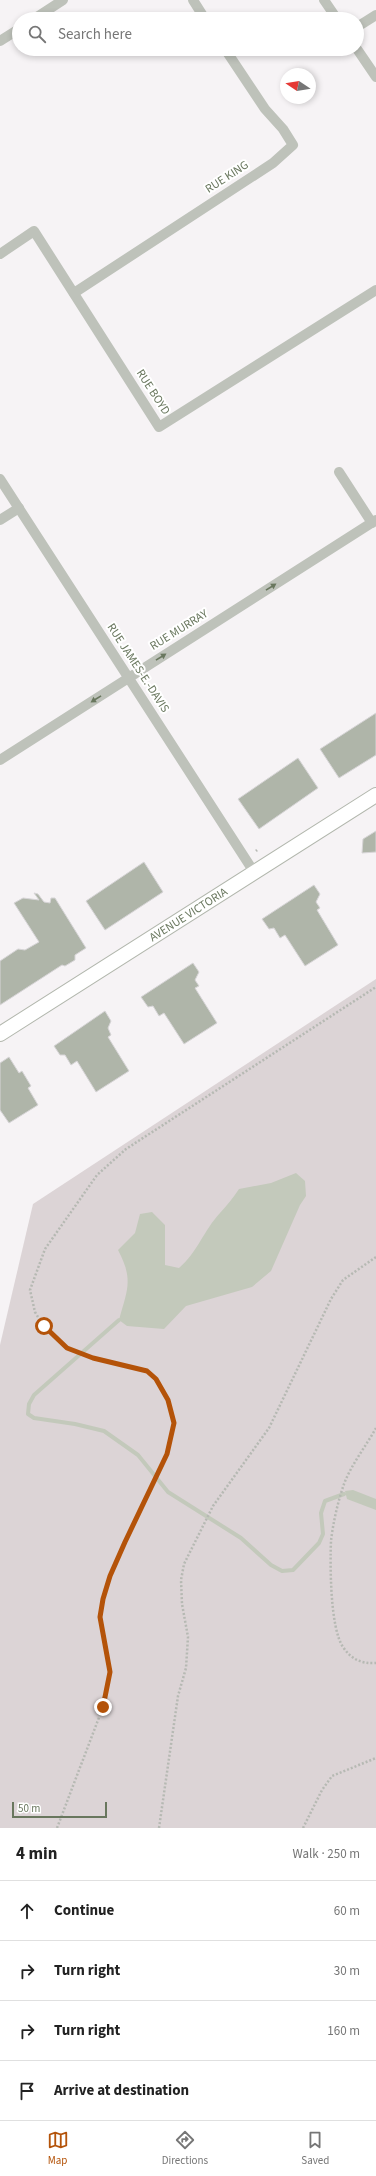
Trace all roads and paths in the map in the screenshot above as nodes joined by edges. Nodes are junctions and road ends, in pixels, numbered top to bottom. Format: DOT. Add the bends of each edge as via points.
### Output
graph roads {
  1 [pos="63,0"];
  2 [pos="193,0"];
  3 [pos="324,0"];
  4 [pos="45,12"];
  5 [pos="201,12"];
  6 [pos="332,12"];
  7 [pos="376,15"];
  8 [pos="364,23"];
  9 [pos="12,33"];
  10 [pos="0,41"];
  11 [pos="230,56"];
  12 [pos="362,56"];
  13 [pos="376,77"];
  14 [pos="0,254"];
  15 [pos="376,290"];
  16 [pos="74,293"];
  17 [pos="339,472"];
  18 [pos="0,479"];
  19 [pos="19,508"];
  20 [pos="0,520"];
  21 [pos="374,521"];
  22 [pos="128,678"];
  23 [pos="0,760"];
  24 [pos="376,795"];
  25 [pos="254,872"];
  26 [pos="376,987"];
  27 [pos="0,1034"];
  28 [pos="376,1257"];
  29 [pos="376,1428"];
  30 [pos="376,1663"];
  31 [pos="376,1758"];
  32 [pos="58,1828"];
  33 [pos="159,1828"];
  34 [pos="303,1828"];
  1 -- 4 [label="street"];
  2 -- 5 [label="street"];
  3 -- 6 [label="street"];
  7 -- 8 [label="street"];
  9 -- 10 [label="street"];
  11 -- 16 [label="street, RUE KING" via="264,108 293,145 273,163"];
  12 -- 13 [label="street"];
  14 -- 16 [label="street, RUE BOYD" via="34,231"];
  15 -- 16 [label="street, RUE BOYD" via="160,427"];
  17 -- 21 [label="street, RUE MURRAY"];
  18 -- 19 [label="street, RUE JAMES-E.-DAVIS"];
  19 -- 20 [label="street"];
  19 -- 22 [label="street, RUE JAMES-E.-DAVIS"];
  22 -- 21 [label="street, RUE MURRAY, one-way"];
  22 -- 23 [label="street, RUE MURRAY, one-way"];
  22 -- 25 [label="street, RUE JAMES-E.-DAVIS"];
  24 -- 25 [label="street, AVENUE VICTORIA"];
  25 -- 27 [label="street, AVENUE VICTORIA"];
  26 -- 32 [label="path" via="126,1149 97,1175 45,1249 34,1276 30,1290 35,1312 44,1326 67,1348 93,1358 147,1371 156,1379 168,1400 174,1423 167,1454 110,1576 103,1599 100,1617 110,1672 103,1707"];
  28 -- 33 [label="path" via="343,1280 331,1299 269,1428 213,1506 184,1564 181,1580 188,1637 186,1668 178,1696"];
  29 -- 30 [label="path" via="344,1483 331,1541 334,1618 342,1646 354,1659 367,1664"];
  31 -- 34 [label="path" via="332,1776"];
}
